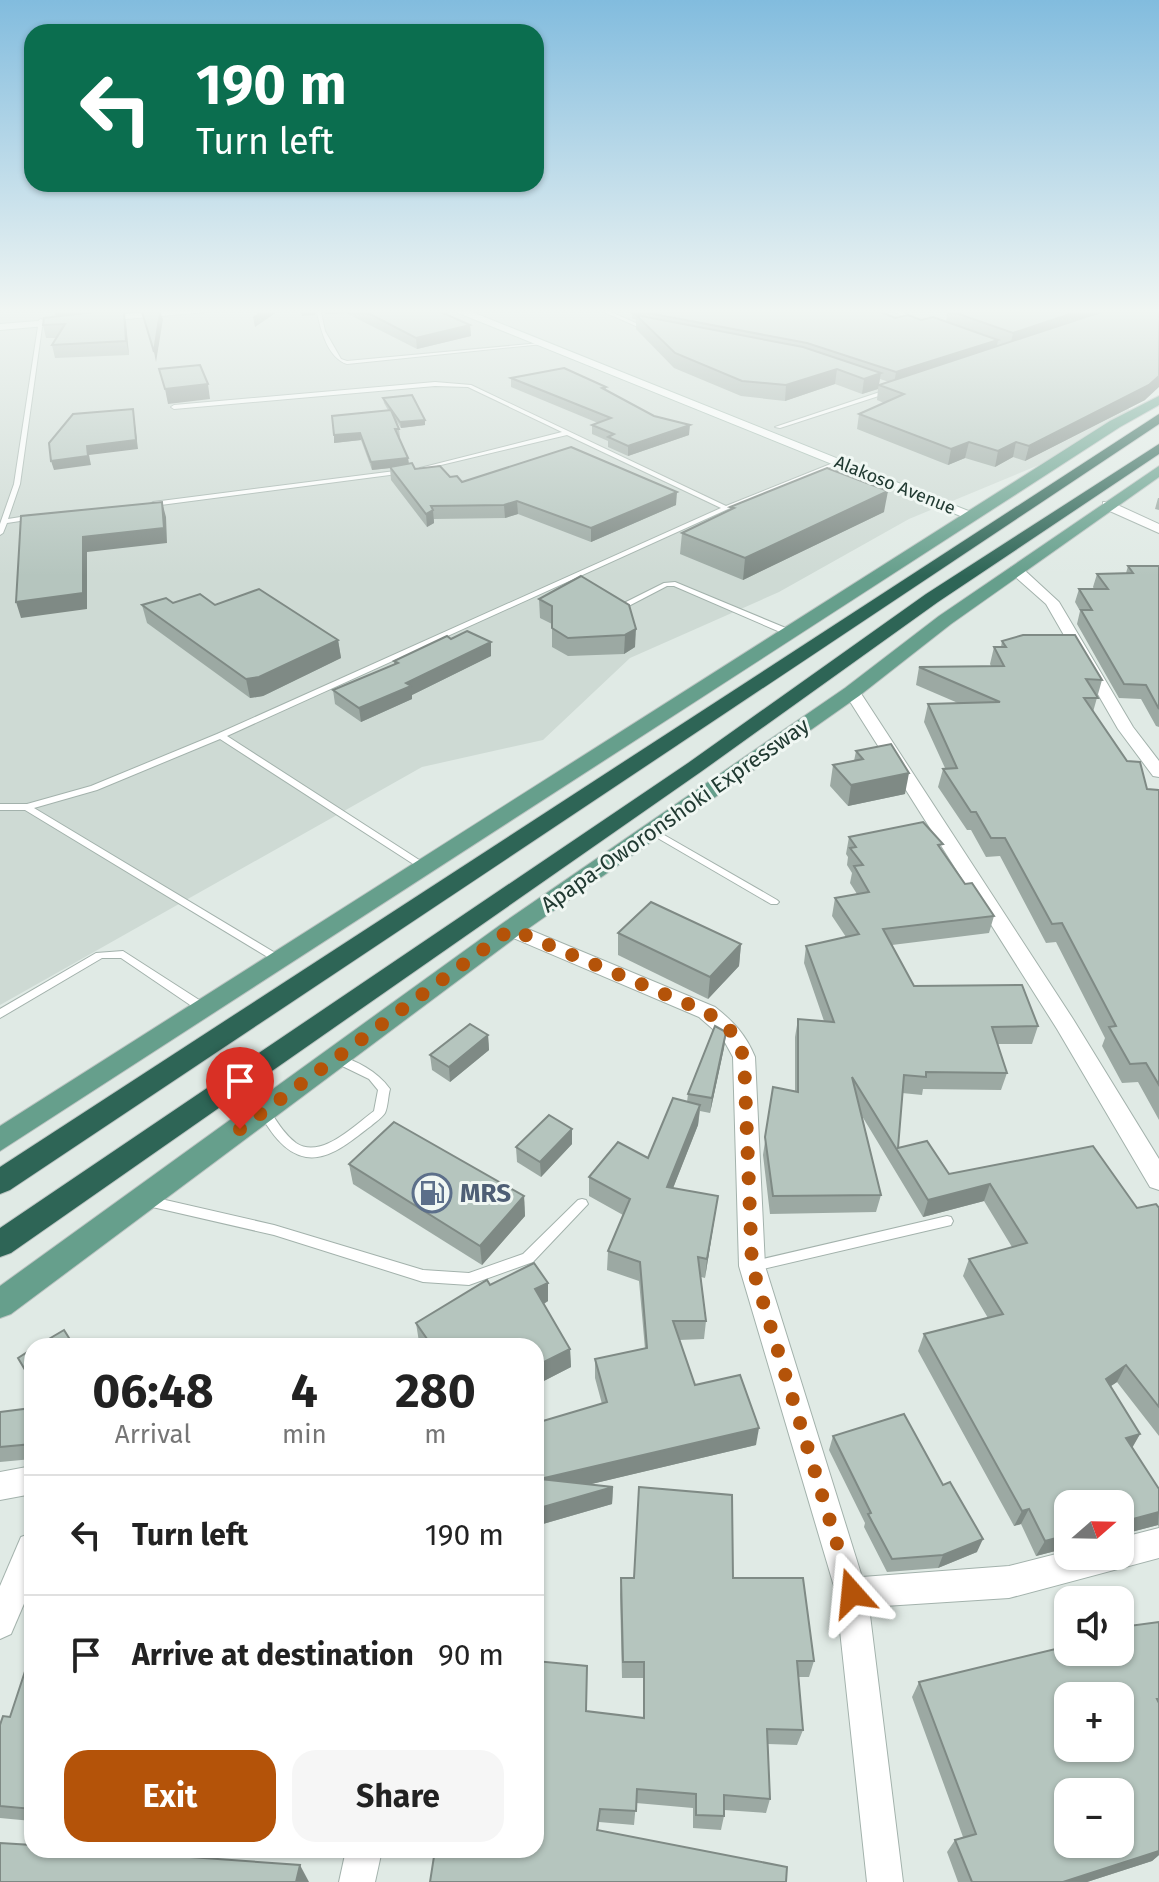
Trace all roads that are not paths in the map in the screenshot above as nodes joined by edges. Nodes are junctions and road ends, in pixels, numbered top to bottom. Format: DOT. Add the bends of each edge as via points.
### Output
graph roads {
  1 [pos="29,400"];
  2 [pos="261,400"];
  3 [pos="501,400"];
  4 [pos="682,400"];
  5 [pos="709,400"];
  6 [pos="860,400"];
  7 [pos="1159,400"];
  8 [pos="174,407"];
  9 [pos="1159,418"];
  10 [pos="1115,424"];
  11 [pos="778,427"];
  12 [pos="1139,431"];
  13 [pos="567,433"];
  14 [pos="1159,448"];
  15 [pos="840,462"];
  16 [pos="1159,470"];
  17 [pos="138,505"];
  18 [pos="1107,505"];
  19 [pos="726,508"];
  20 [pos="978,513"];
  21 [pos="48,516"];
  22 [pos="4,521"];
  23 [pos="1159,529"];
  24 [pos="0,533"];
  25 [pos="1016,570"];
  26 [pos="616,609"];
  27 [pos="790,633"];
  28 [pos="852,692"];
  29 [pos="221,736"];
  30 [pos="1159,772"];
  31 [pos="0,807"];
  32 [pos="27,807"];
  33 [pos="652,831"];
  34 [pos="424,867"];
  35 [pos="774,902"];
  36 [pos="511,929"];
  37 [pos="278,959"];
  38 [pos="203,1008"];
  39 [pos="0,1014"];
  40 [pos="334,1057"];
  41 [pos="264,1111"];
  42 [pos="0,1140"];
  43 [pos="1159,1180"];
  44 [pos="0,1182"];
  45 [pos="142,1199"];
  46 [pos="582,1204"];
  47 [pos="947,1221"];
  48 [pos="0,1244"];
  49 [pos="752,1266"];
  50 [pos="0,1304"];
  51 [pos="24,1482"];
  52 [pos="0,1486"];
  53 [pos="1159,1543"];
  54 [pos="1134,1549"];
  55 [pos="24,1567"];
  56 [pos="1055,1570"];
  57 [pos="852,1593"];
  58 [pos="0,1623"];
  59 [pos="362,1858"];
  60 [pos="357,1882"];
  61 [pos="885,1882"];
  1 -- 22 [label="lane" via="17,484"];
  2 -- 8 [label="lane"];
  3 -- 13 [label="lane"];
  4 -- 15 [label="street, Alakoso Avenue"];
  5 -- 11 [label="street, Alakoso Avenue"];
  6 -- 11 [label="lane"];
  7 -- 10 [label="main road"];
  9 -- 12 [label="highway"];
  10 -- 12 [label="highway"];
  10 -- 20 [label="main road"];
  11 -- 20 [label="street, Alakoso Avenue"];
  12 -- 44 [label="highway"];
  13 -- 17 [label="lane" via="389,475"];
  13 -- 19 [label="lane"];
  14 -- 48 [label="highway, Apapa-Oworonshoki Expressway" via="932,598"];
  15 -- 19 [label="lane"];
  15 -- 20 [label="street, Alakoso Avenue"];
  16 -- 18 [label="main road, Apapa-Oworonshoki Expressway"];
  18 -- 23 [label="street"];
  18 -- 25 [label="main road, Apapa-Oworonshoki Expressway"];
  19 -- 29 [label="lane"];
  20 -- 27 [label="main road"];
  21 -- 22 [label="lane"];
  22 -- 24 [label="lane"];
  25 -- 28 [label="main road, Apapa-Oworonshoki Expressway"];
  25 -- 30 [label="street" via="1052,602 1126,729"];
  26 -- 27 [label="lane" via="675,584"];
  27 -- 34 [label="main road"];
  28 -- 33 [label="main road, Apapa-Oworonshoki Expressway"];
  28 -- 43 [label="street"];
  29 -- 32 [label="lane" via="94,788"];
  29 -- 34 [label="lane"];
  31 -- 32 [label="lane"];
  32 -- 37 [label="lane"];
  33 -- 35 [label="lane"];
  33 -- 36 [label="main road, Apapa-Oworonshoki Expressway"];
  34 -- 37 [label="main road"];
  36 -- 40 [label="main road, Apapa-Oworonshoki Expressway"];
  36 -- 49 [label="street" via="707,1012 732,1032 744,1057"];
  37 -- 38 [label="main road"];
  38 -- 39 [label="lane" via="123,954 112,952"];
  38 -- 42 [label="main road"];
  40 -- 41 [label="main road, Apapa-Oworonshoki Expressway"];
  40 -- 41 [label="lane" via="373,1076 384,1089 379,1113 326,1153 303,1152 281,1140"];
  41 -- 45 [label="main road, Apapa-Oworonshoki Expressway"];
  45 -- 46 [label="lane" via="274,1230 423,1276 469,1279 528,1258"];
  45 -- 50 [label="main road, Apapa-Oworonshoki Expressway"];
  47 -- 49 [label="lane"];
  49 -- 57 [label="street"];
  51 -- 52 [label="street"];
  53 -- 54 [label="street"];
  55 -- 58 [label="street"];
  56 -- 57 [label="street" via="1009,1582"];
  57 -- 61 [label="street"];
  59 -- 60 [label="street"];
}
